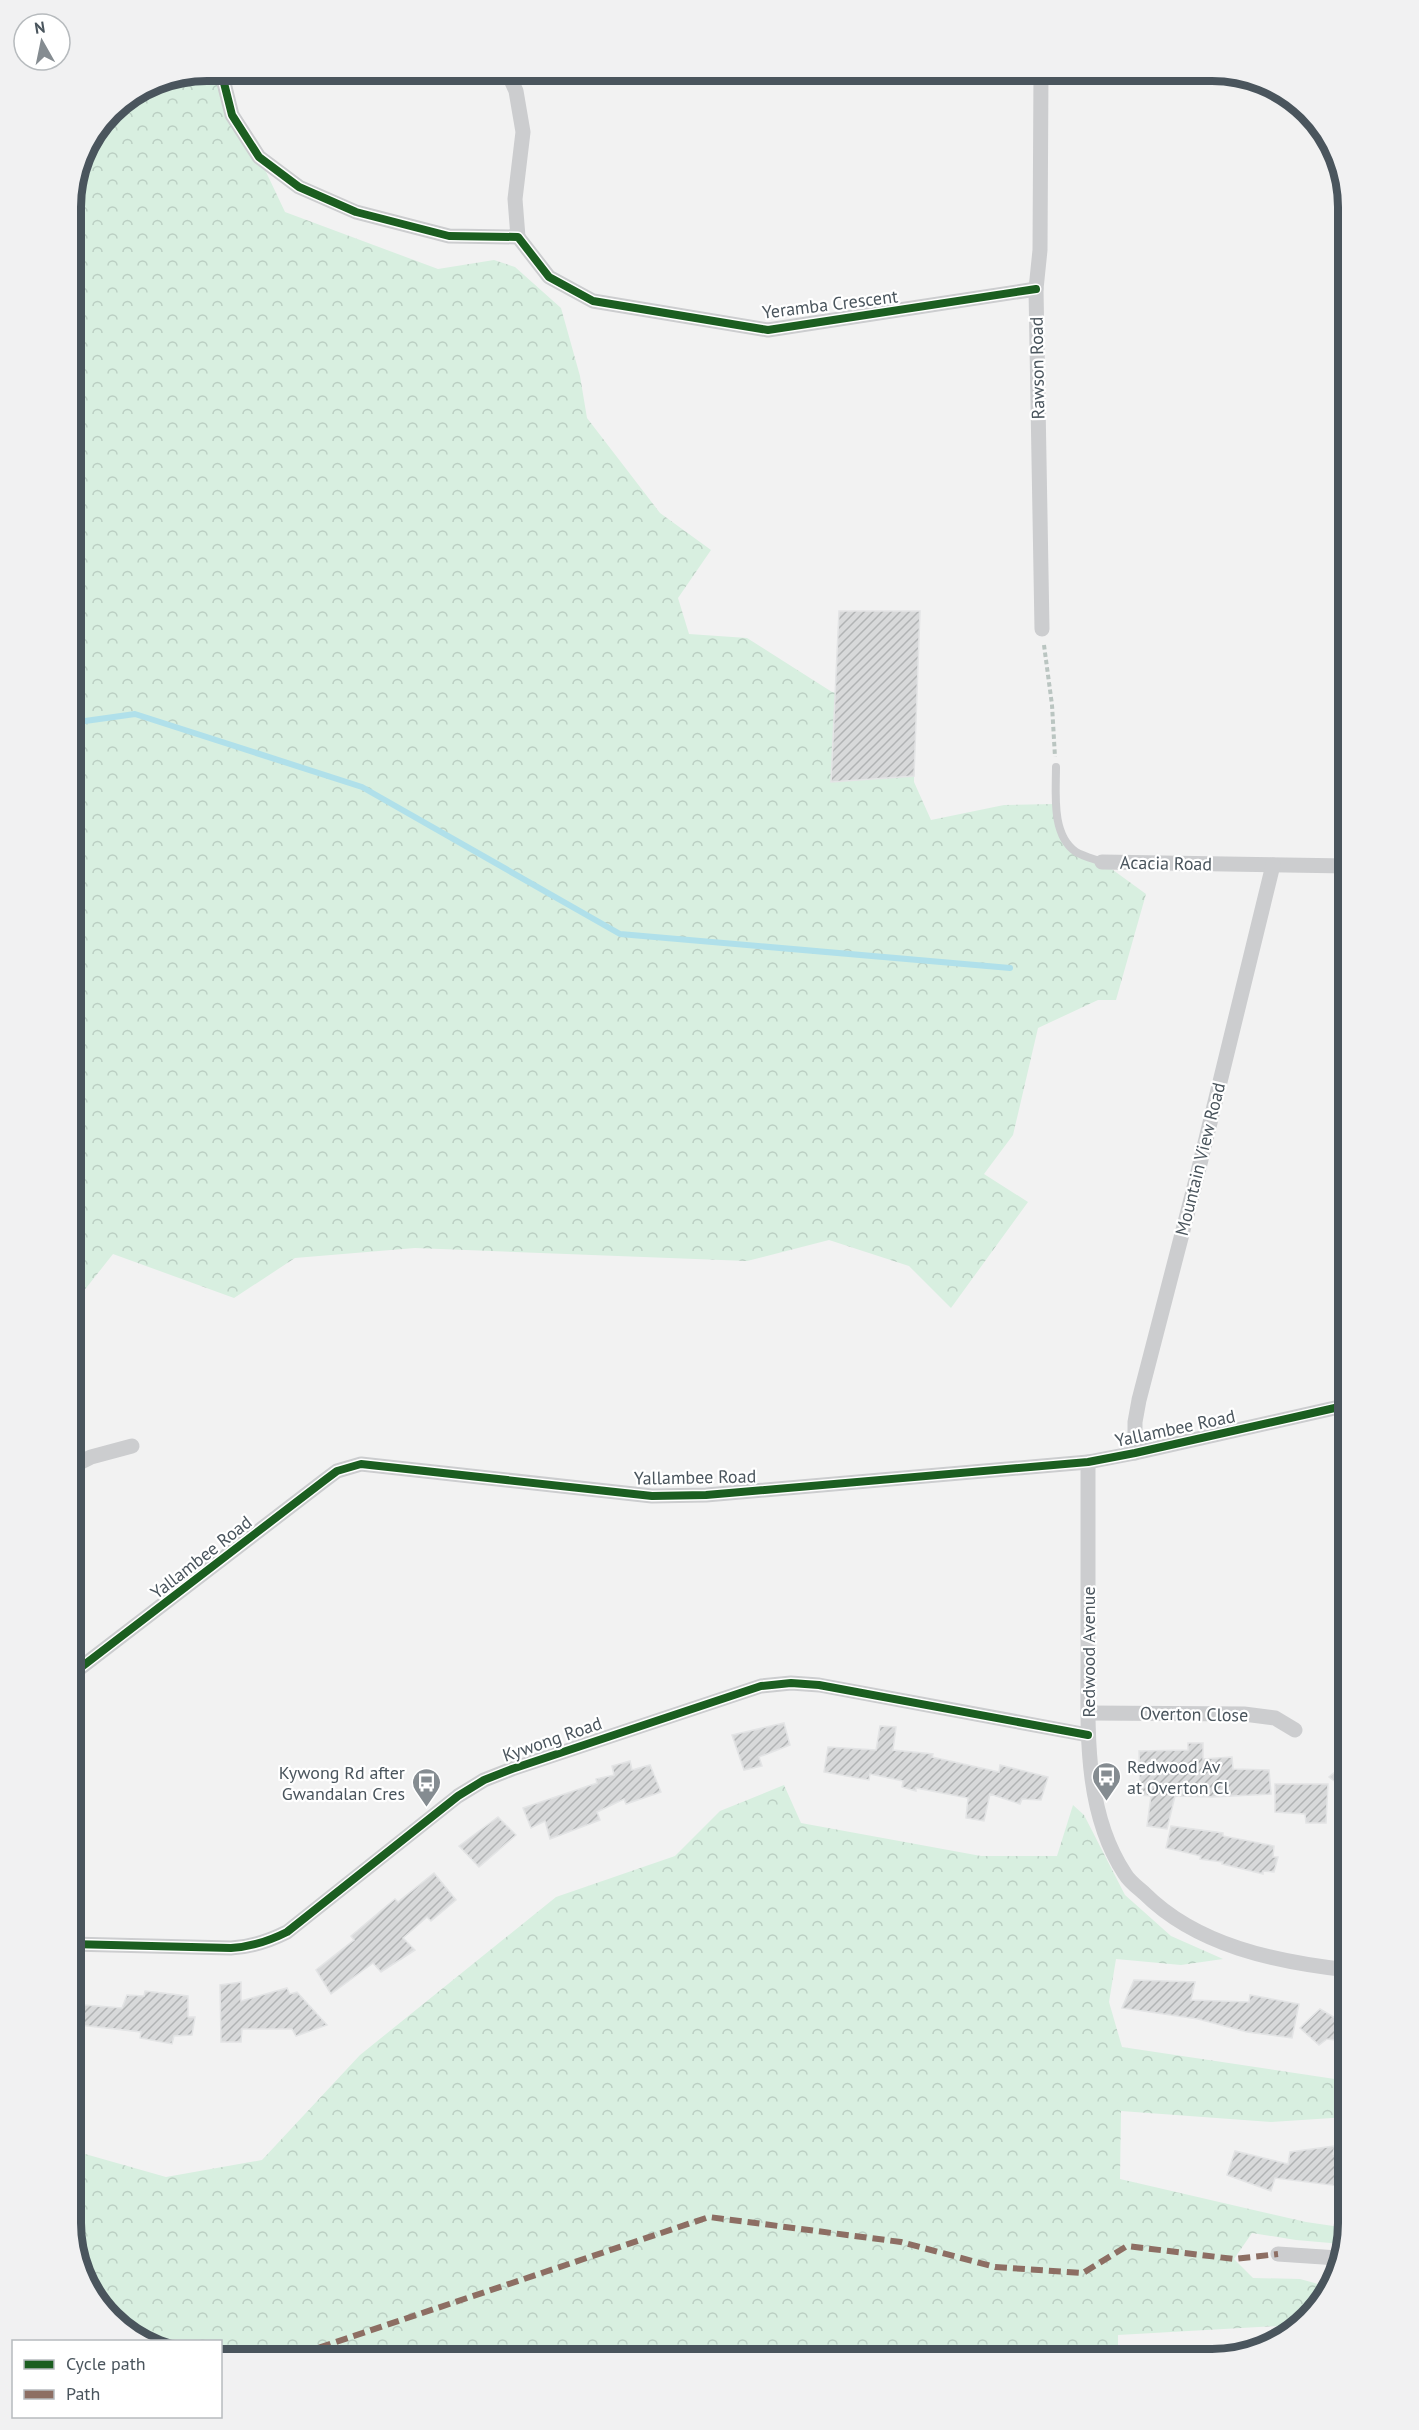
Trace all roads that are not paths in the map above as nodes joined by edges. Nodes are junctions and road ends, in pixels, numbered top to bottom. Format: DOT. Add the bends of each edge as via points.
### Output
graph roads {
  1 [pos="224,81"];
  2 [pos="512,81"];
  3 [pos="1041,81"];
  4 [pos="518,237"];
  5 [pos="1036,290"];
  6 [pos="1042,629"];
  7 [pos="1056,767"];
  8 [pos="1102,862"];
  9 [pos="1273,865"];
  10 [pos="1338,866"];
  11 [pos="1338,1407"];
  12 [pos="132,1446"];
  13 [pos="1135,1454"];
  14 [pos="81,1462"];
  15 [pos="1088,1462"];
  16 [pos="81,1667"];
  17 [pos="1089,1713"];
  18 [pos="1295,1730"];
  19 [pos="1088,1734"];
  20 [pos="81,1944"];
  21 [pos="1338,1969"];
  22 [pos="1278,2254"];
  23 [pos="1333,2258"];
  1 -- 4 [label="street" via="232,115 259,157 299,187 356,212 449,236"];
  2 -- 4 [label="street" via="523,132 515,198"];
  3 -- 5 [label="street, Rawson Road" via="1040,250"];
  4 -- 5 [label="street, Yeramba Crescent" via="549,276 593,301 768,330"];
  5 -- 6 [label="street, Rawson Road"];
  7 -- 8 [label="lane, Acacia Road" via="1056,804 1064,841 1076,852"];
  8 -- 9 [label="street, Acacia Road"];
  9 -- 10 [label="street, Acacia Road"];
  9 -- 13 [label="street, Mountain View Road" via="1139,1400"];
  11 -- 13 [label="street, Yallambee Road"];
  12 -- 14 [label="street"];
  13 -- 15 [label="street, Yallambee Road"];
  15 -- 16 [label="street, Yallambee Road" via="679,1496 361,1464 325,1480"];
  15 -- 17 [label="street, Redwood Avenue"];
  17 -- 18 [label="street, Overton Close" via="1244,1714 1275,1718"];
  17 -- 19 [label="street, Redwood Avenue"];
  19 -- 20 [label="street, Kywong Road" via="819,1685 761,1686 484,1780 458,1796 287,1932 265,1942 231,1948"];
  19 -- 21 [label="street, Redwood Avenue" via="1094,1792 1111,1848 1125,1875 1152,1901 1191,1929 1227,1944 1266,1956"];
  22 -- 23 [label="street"];
}
